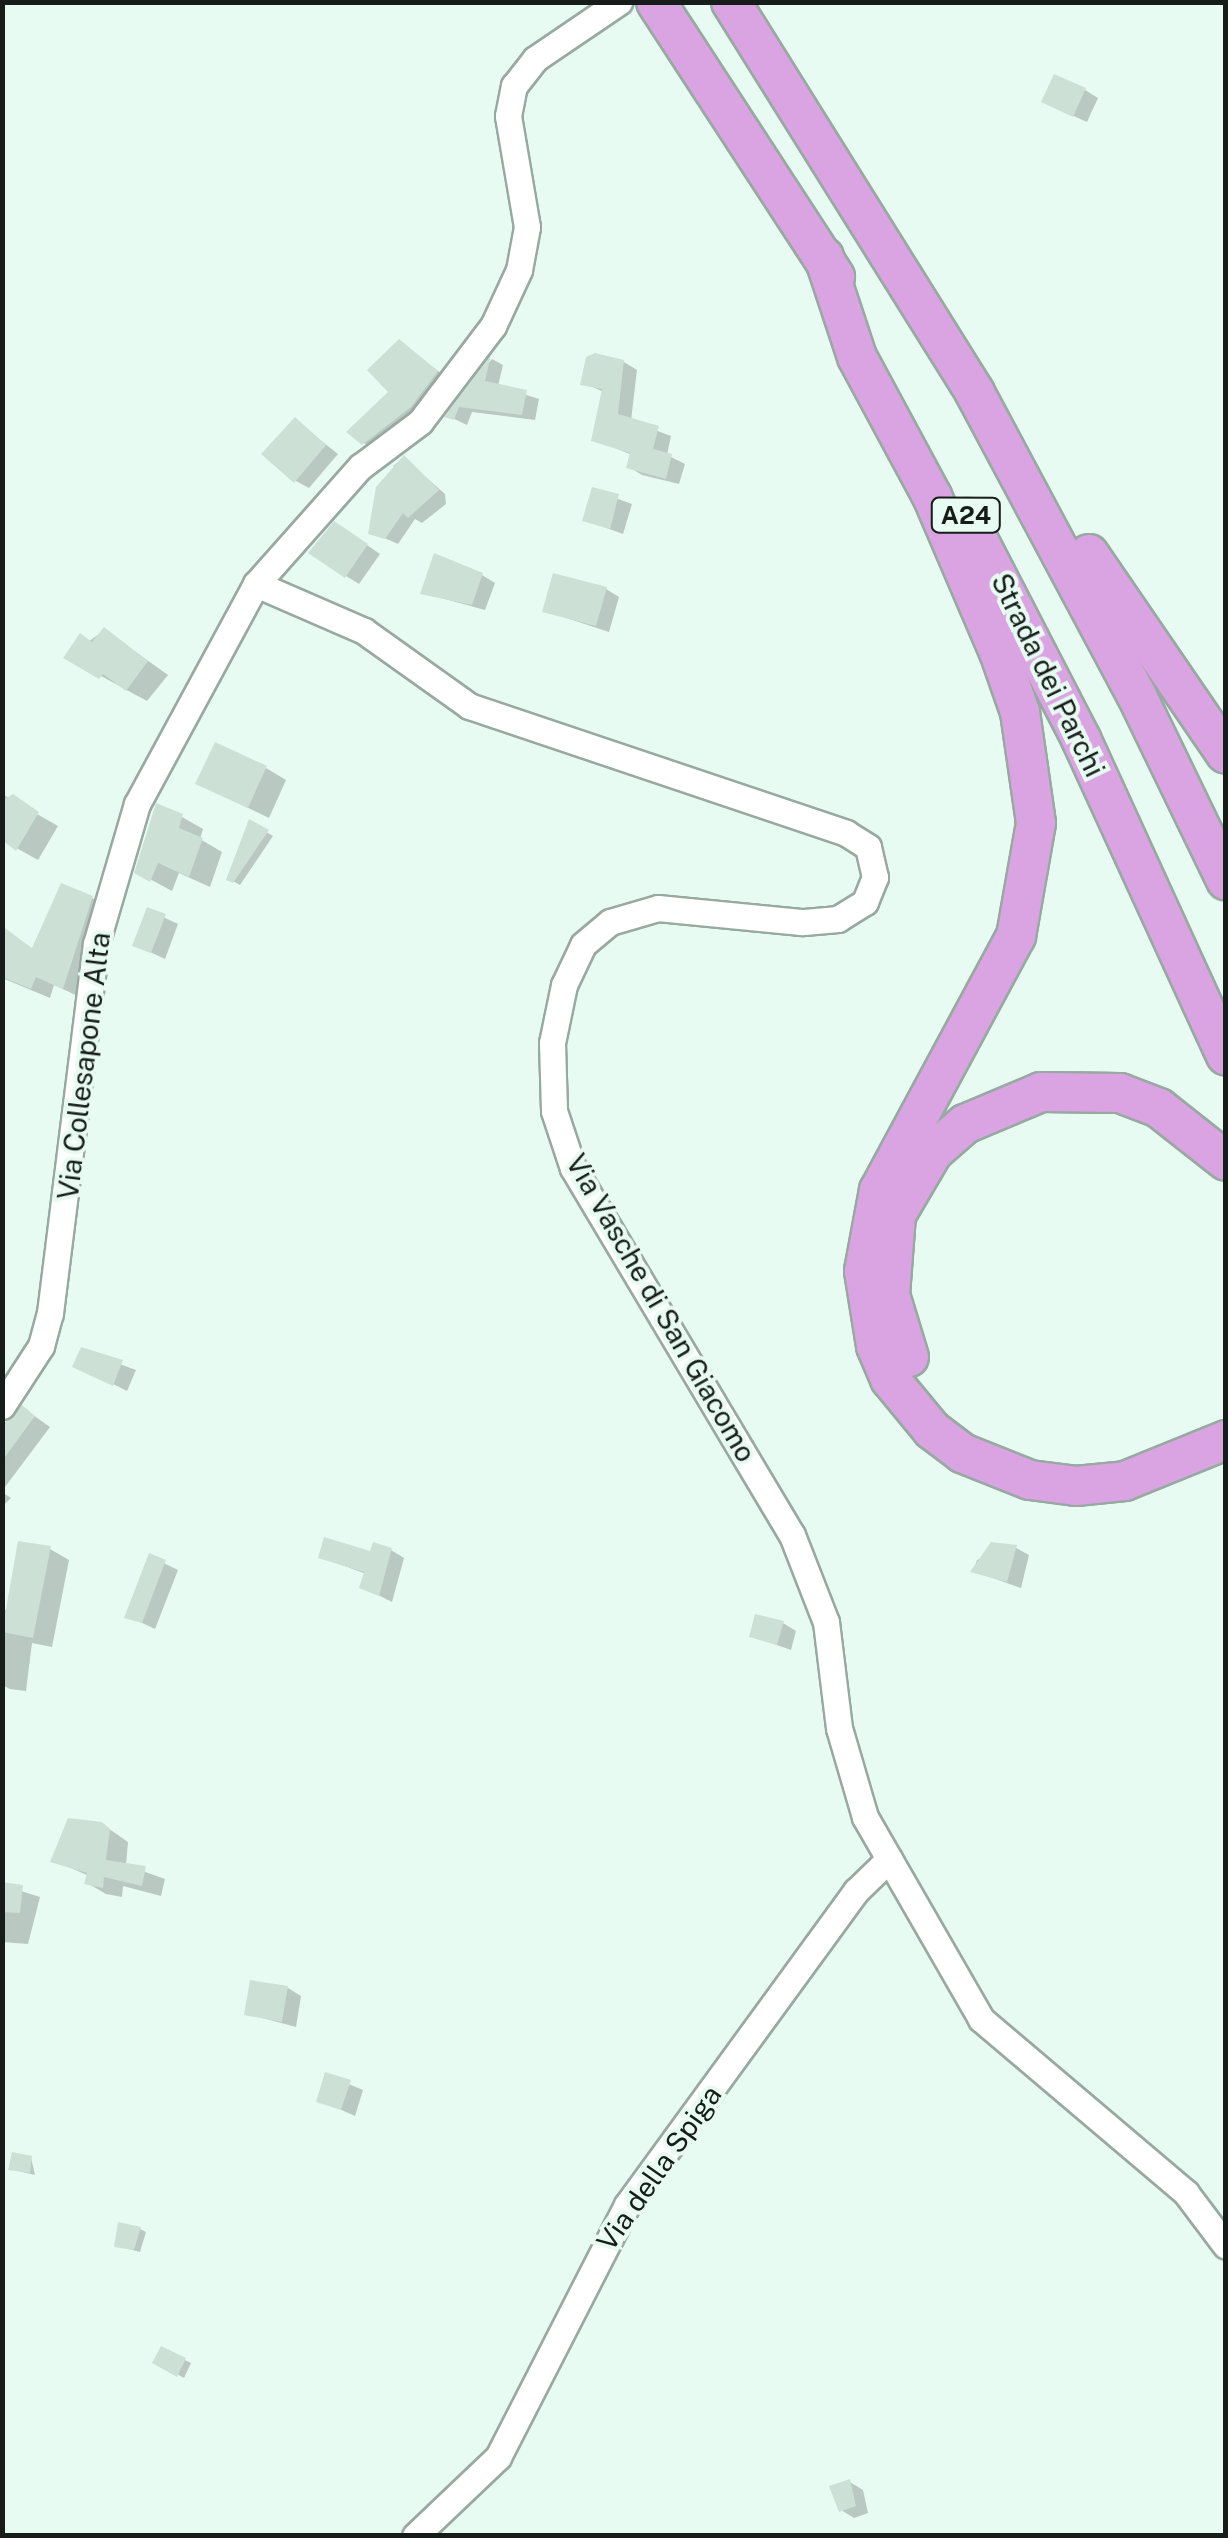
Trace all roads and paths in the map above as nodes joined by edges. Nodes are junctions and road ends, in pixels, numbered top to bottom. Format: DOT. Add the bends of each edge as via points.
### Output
graph roads {
  1 [pos="619,2"];
  2 [pos="656,2"];
  3 [pos="731,2"];
  4 [pos="824,257"];
  5 [pos="974,393"];
  6 [pos="256,584"];
  7 [pos="1226,754"];
  8 [pos="1226,880"];
  9 [pos="1226,1055"];
  10 [pos="1226,1161"];
  11 [pos="2,1406"];
  12 [pos="1226,1412"];
  13 [pos="1226,1440"];
  14 [pos="889,1859"];
  15 [pos="1226,2246"];
  16 [pos="415,2536"];
  1 -- 6 [label="street, Via Collesapone Alta" via="535,60 514,86 508,116 527,227 520,270 493,326 420,422 360,467"];
  2 -- 4 [label="highway, Strada dei Parchi / A24"];
  3 -- 5 [label="highway, A24"];
  4 -- 9 [label="highway, Strada dei Parchi / A24" via="1019,614"];
  4 -- 13 [label="highway" via="857,357 932,496 999,652 1020,712 1036,823 1016,936 879,1190 864,1271 876,1346 890,1378 932,1430 962,1453 1030,1480 1076,1486 1126,1480"];
  5 -- 7 [label="highway" via="1031,453 1139,636"];
  5 -- 8 [label="highway, A24" via="1136,694"];
  6 -- 11 [label="street, Via Collesapone Alta" via="136,804 88,995 50,1313 41,1346"];
  6 -- 14 [label="street, Via Vasche di San Giacomo" via="364,631 469,706 846,833 868,847 875,877 866,902 838,919 801,922 658,908 610,922 577,958 552,1043 554,1111 573,1168 792,1535 826,1622 839,1728 854,1782"];
  10 -- 12 [label="highway" via="1159,1108 1120,1093 1040,1092 978,1117 933,1152 896,1216 888,1254 900,1340 918,1377 973,1432 1010,1450 1049,1459 1124,1456"];
  14 -- 15 [label="street, Via Vasche di San Giacomo" via="981,2019 1186,2194"];
  14 -- 16 [label="street, Via della Spiga" via="856,1891 627,2205 498,2457"];
}
